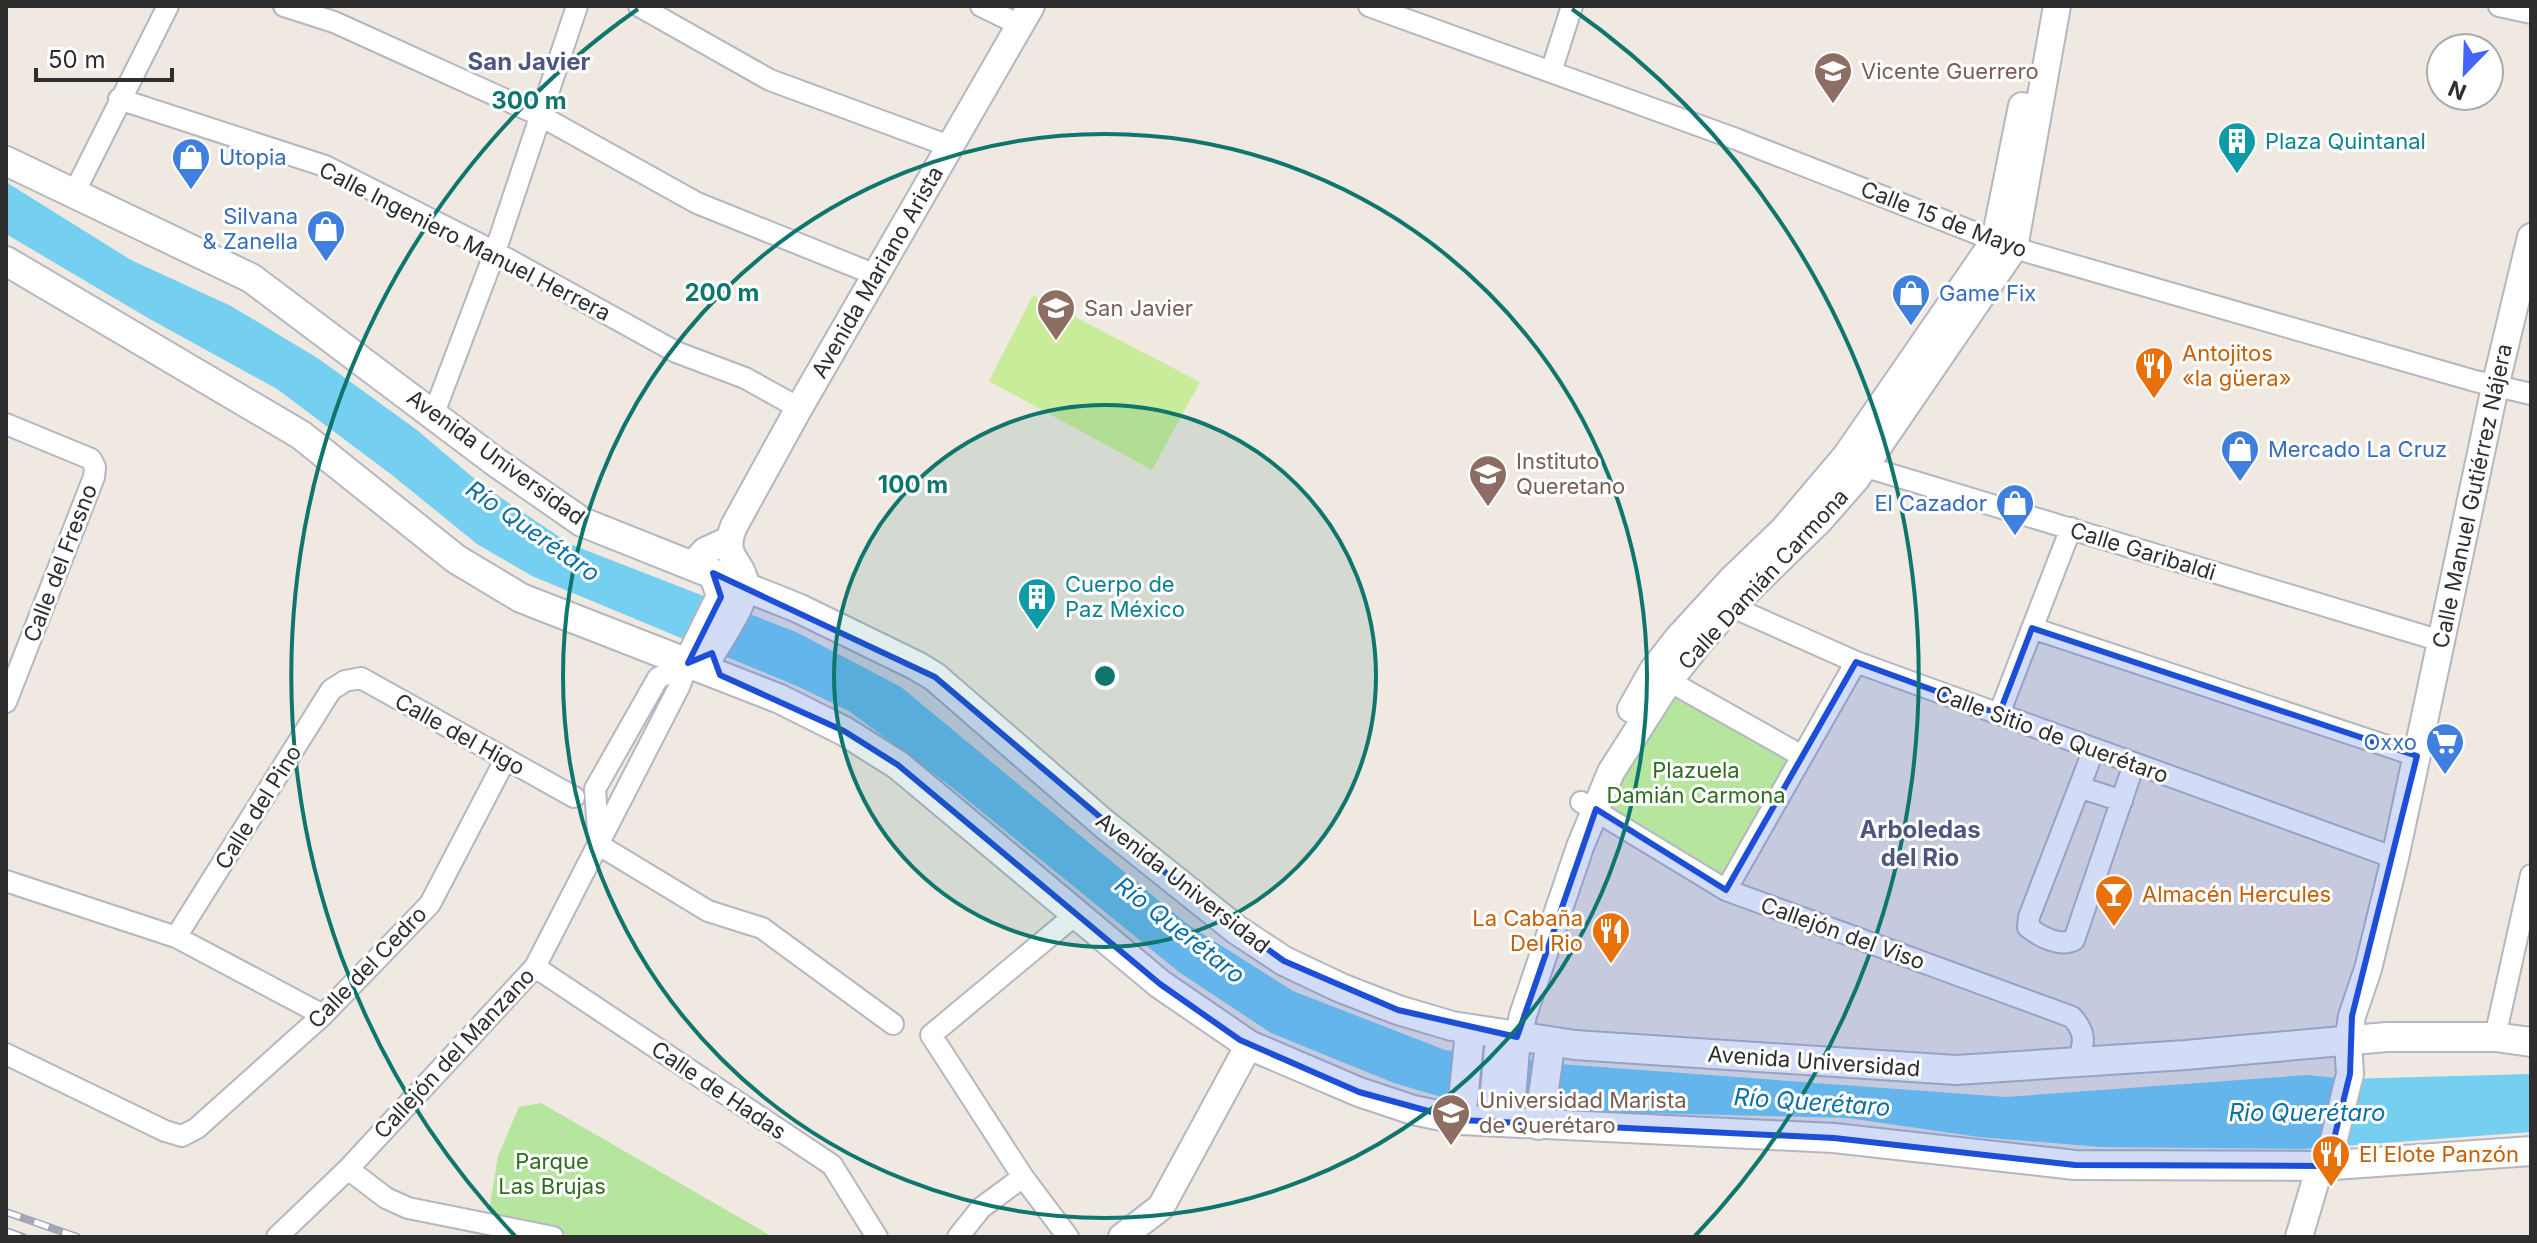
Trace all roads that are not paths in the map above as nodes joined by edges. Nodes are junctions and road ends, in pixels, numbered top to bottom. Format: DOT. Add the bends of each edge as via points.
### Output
graph roads {
  1 [pos="168,6"];
  2 [pos="284,6"];
  3 [pos="577,6"];
  4 [pos="639,6"];
  5 [pos="981,6"];
  6 [pos="1369,6"];
  7 [pos="1572,6"];
  8 [pos="2041,6"];
  9 [pos="2057,6"];
  10 [pos="2499,6"];
  11 [pos="2531,13"];
  12 [pos="1025,15"];
  13 [pos="1420,15"];
  14 [pos="1551,72"];
  15 [pos="119,99"];
  16 [pos="539,115"];
  17 [pos="949,146"];
  18 [pos="6,161"];
  19 [pos="74,193"];
  20 [pos="2531,237"];
  21 [pos="2005,244"];
  22 [pos="495,252"];
  23 [pos="6,261"];
  24 [pos="876,275"];
  25 [pos="2495,387"];
  26 [pos="2531,394"];
  27 [pos="799,408"];
  28 [pos="434,413"];
  29 [pos="6,424"];
  30 [pos="1855,461"];
  31 [pos="2071,528"];
  32 [pos="729,540"];
  33 [pos="722,586"];
  34 [pos="1722,603"];
  35 [pos="2032,628"];
  36 [pos="2441,641"];
  37 [pos="706,658"];
  38 [pos="1856,662"];
  39 [pos="345,681"];
  40 [pos="1669,681"];
  41 [pos="6,702"];
  42 [pos="2002,706"];
  43 [pos="2094,749"];
  44 [pos="1802,756"];
  45 [pos="2417,756"];
  46 [pos="505,760"];
  47 [pos="2134,764"];
  48 [pos="2079,787"];
  49 [pos="574,797"];
  50 [pos="2122,801"];
  51 [pos="1588,806"];
  52 [pos="599,845"];
  53 [pos="2395,858"];
  54 [pos="2531,875"];
  55 [pos="8,887"];
  56 [pos="1726,890"];
  57 [pos="2528,905"];
  58 [pos="1075,915"];
  59 [pos="176,937"];
  60 [pos="535,967"];
  61 [pos="323,1015"];
  62 [pos="893,1024"];
  63 [pos="2495,1037"];
  64 [pos="1467,1040"];
  65 [pos="2348,1041"];
  66 [pos="1508,1042"];
  67 [pos="2531,1042"];
  68 [pos="1249,1045"];
  69 [pos="1552,1050"];
  70 [pos="6,1054"];
  71 [pos="2078,1063"];
  72 [pos="1462,1111"];
  73 [pos="1501,1116"];
  74 [pos="1540,1118"];
  75 [pos="2531,1151"];
  76 [pos="2325,1158"];
  77 [pos="348,1169"];
  78 [pos="1023,1177"];
  79 [pos="277,1237"];
  80 [pos="553,1237"];
  81 [pos="877,1237"];
  82 [pos="958,1237"];
  83 [pos="1068,1237"];
  84 [pos="1122,1237"];
  85 [pos="2299,1237"];
  1 -- 15 [label="street"];
  2 -- 16 [label="street" via="334,22"];
  3 -- 16 [label="street"];
  4 -- 17 [label="street" via="770,80"];
  5 -- 12 [label="street"];
  6 -- 13 [label="street, Calle 15 de Mayo"];
  7 -- 14 [label="street"];
  8 -- 21 [label="street, Calle Damián Carmona"];
  9 -- 21 [label="street, Calle Damián Carmona"];
  10 -- 11 [label="street"];
  12 -- 17 [label="street, Avenida Mariano Arista"];
  13 -- 14 [label="street, Calle 15 de Mayo"];
  14 -- 21 [label="street, Calle 15 de Mayo"];
  15 -- 19 [label="street"];
  15 -- 22 [label="street, Calle Ingeniero Manuel Herrera" via="325,166"];
  16 -- 22 [label="street"];
  16 -- 24 [label="street" via="697,203"];
  17 -- 24 [label="street, Avenida Mariano Arista"];
  18 -- 19 [label="main road, Avenida Universidad"];
  19 -- 28 [label="main road, Avenida Universidad" via="251,278"];
  20 -- 25 [label="street, Calle Manuel Gutiérrez Nájera"];
  21 -- 25 [label="street, Calle 15 de Mayo"];
  21 -- 30 [label="street, Calle Damián Carmona"];
  22 -- 27 [label="street, Calle Ingeniero Manuel Herrera" via="676,352 745,378"];
  22 -- 28 [label="street"];
  23 -- 37 [label="main road" via="301,435 456,559 521,598"];
  24 -- 27 [label="street, Avenida Mariano Arista"];
  25 -- 26 [label="street, Calle 15 de Mayo"];
  25 -- 36 [label="street, Calle Manuel Gutiérrez Nájera"];
  27 -- 32 [label="street, Avenida Mariano Arista"];
  28 -- 33 [label="main road, Avenida Universidad" via="582,522"];
  29 -- 41 [label="street, Calle del Fresno" via="91,459 95,467"];
  30 -- 31 [label="street, Calle Garibaldi"];
  30 -- 34 [label="street, Calle Damián Carmona" via="1784,529"];
  31 -- 35 [label="street"];
  31 -- 36 [label="street, Calle Garibaldi"];
  32 -- 33 [label="street" via="742,573"];
  32 -- 33 [label="street, Avenida Mariano Arista" via="705,551"];
  33 -- 37 [label="main road"];
  33 -- 64 [label="main road, Avenida Universidad" via="798,608 917,666 1237,930 1284,961"];
  34 -- 38 [label="street, Calle Sitio de Querétaro"];
  34 -- 40 [label="street, Calle Damián Carmona"];
  34 -- 51 [label="street, Calle Damián Carmona" via="1678,638 1653,670"];
  35 -- 42 [label="street"];
  35 -- 45 [label="street"];
  36 -- 45 [label="street, Calle Manuel Gutiérrez Nájera"];
  37 -- 52 [label="street, Callejón del Manzano" via="679,687"];
  37 -- 52 [label="street" via="658,678 595,789"];
  37 -- 58 [label="main road" via="898,765"];
  38 -- 42 [label="street, Calle Sitio de Querétaro"];
  38 -- 44 [label="street"];
  39 -- 46 [label="street, Calle del Higo" via="361,678"];
  39 -- 59 [label="street, Calle del Pino" via="331,690"];
  40 -- 44 [label="street"];
  40 -- 51 [label="street, Calle Damián Carmona"];
  42 -- 43 [label="street, Calle Sitio de Querétaro"];
  43 -- 47 [label="street, Calle Sitio de Querétaro"];
  43 -- 48 [label="street"];
  44 -- 56 [label="street"];
  45 -- 53 [label="street, Calle Manuel Gutiérrez Nájera"];
  46 -- 49 [label="street, Calle del Higo"];
  46 -- 61 [label="street, Calle del Cedro" via="430,904"];
  47 -- 50 [label="street"];
  47 -- 53 [label="street, Calle Sitio de Querétaro"];
  48 -- 50 [label="street"];
  48 -- 50 [label="street" via="2029,917 2028,927 2036,934 2060,943 2074,940"];
  51 -- 56 [label="street, Callejón del Viso"];
  51 -- 66 [label="street, Calle Damián Carmona"];
  52 -- 60 [label="street, Callejón del Manzano"];
  52 -- 62 [label="street" via="708,911 762,928"];
  53 -- 65 [label="street, Calle Manuel Gutiérrez Nájera"];
  54 -- 57 [label="street"];
  55 -- 59 [label="street"];
  56 -- 71 [label="street, Callejón del Viso" via="2072,1017 2083,1040"];
  57 -- 63 [label="street"];
  58 -- 68 [label="main road" via="1160,984"];
  58 -- 78 [label="street" via="931,1035"];
  59 -- 61 [label="street"];
  60 -- 77 [label="street, Callejón del Manzano"];
  60 -- 81 [label="street, Calle de Hadas" via="832,1165"];
  61 -- 70 [label="street, Calle del Cedro" via="182,1136"];
  63 -- 65 [label="main road, Avenida Universidad"];
  63 -- 67 [label="main road, Avenida Universidad"];
  64 -- 66 [label="main road, Avenida Universidad"];
  64 -- 72 [label="main road"];
  65 -- 71 [label="main road, Avenida Universidad"];
  65 -- 76 [label="street, Calle Manuel Gutiérrez Nájera" via="2350,1074"];
  66 -- 69 [label="main road, Avenida Universidad"];
  66 -- 73 [label="street, Calle Damián Carmona"];
  68 -- 72 [label="main road" via="1413,1110"];
  68 -- 84 [label="street" via="1161,1207"];
  69 -- 71 [label="main road, Avenida Universidad" via="1956,1070"];
  69 -- 74 [label="main road"];
  72 -- 73 [label="main road"];
  73 -- 74 [label="main road"];
  74 -- 76 [label="main road" via="1834,1138 2075,1165"];
  75 -- 76 [label="main road"];
  76 -- 85 [label="street, Calle Manuel Gutiérrez Nájera"];
  77 -- 79 [label="street, Callejón del Manzano"];
  77 -- 80 [label="street" via="408,1208"];
  78 -- 82 [label="street" via="981,1208"];
  78 -- 83 [label="street"];
}
